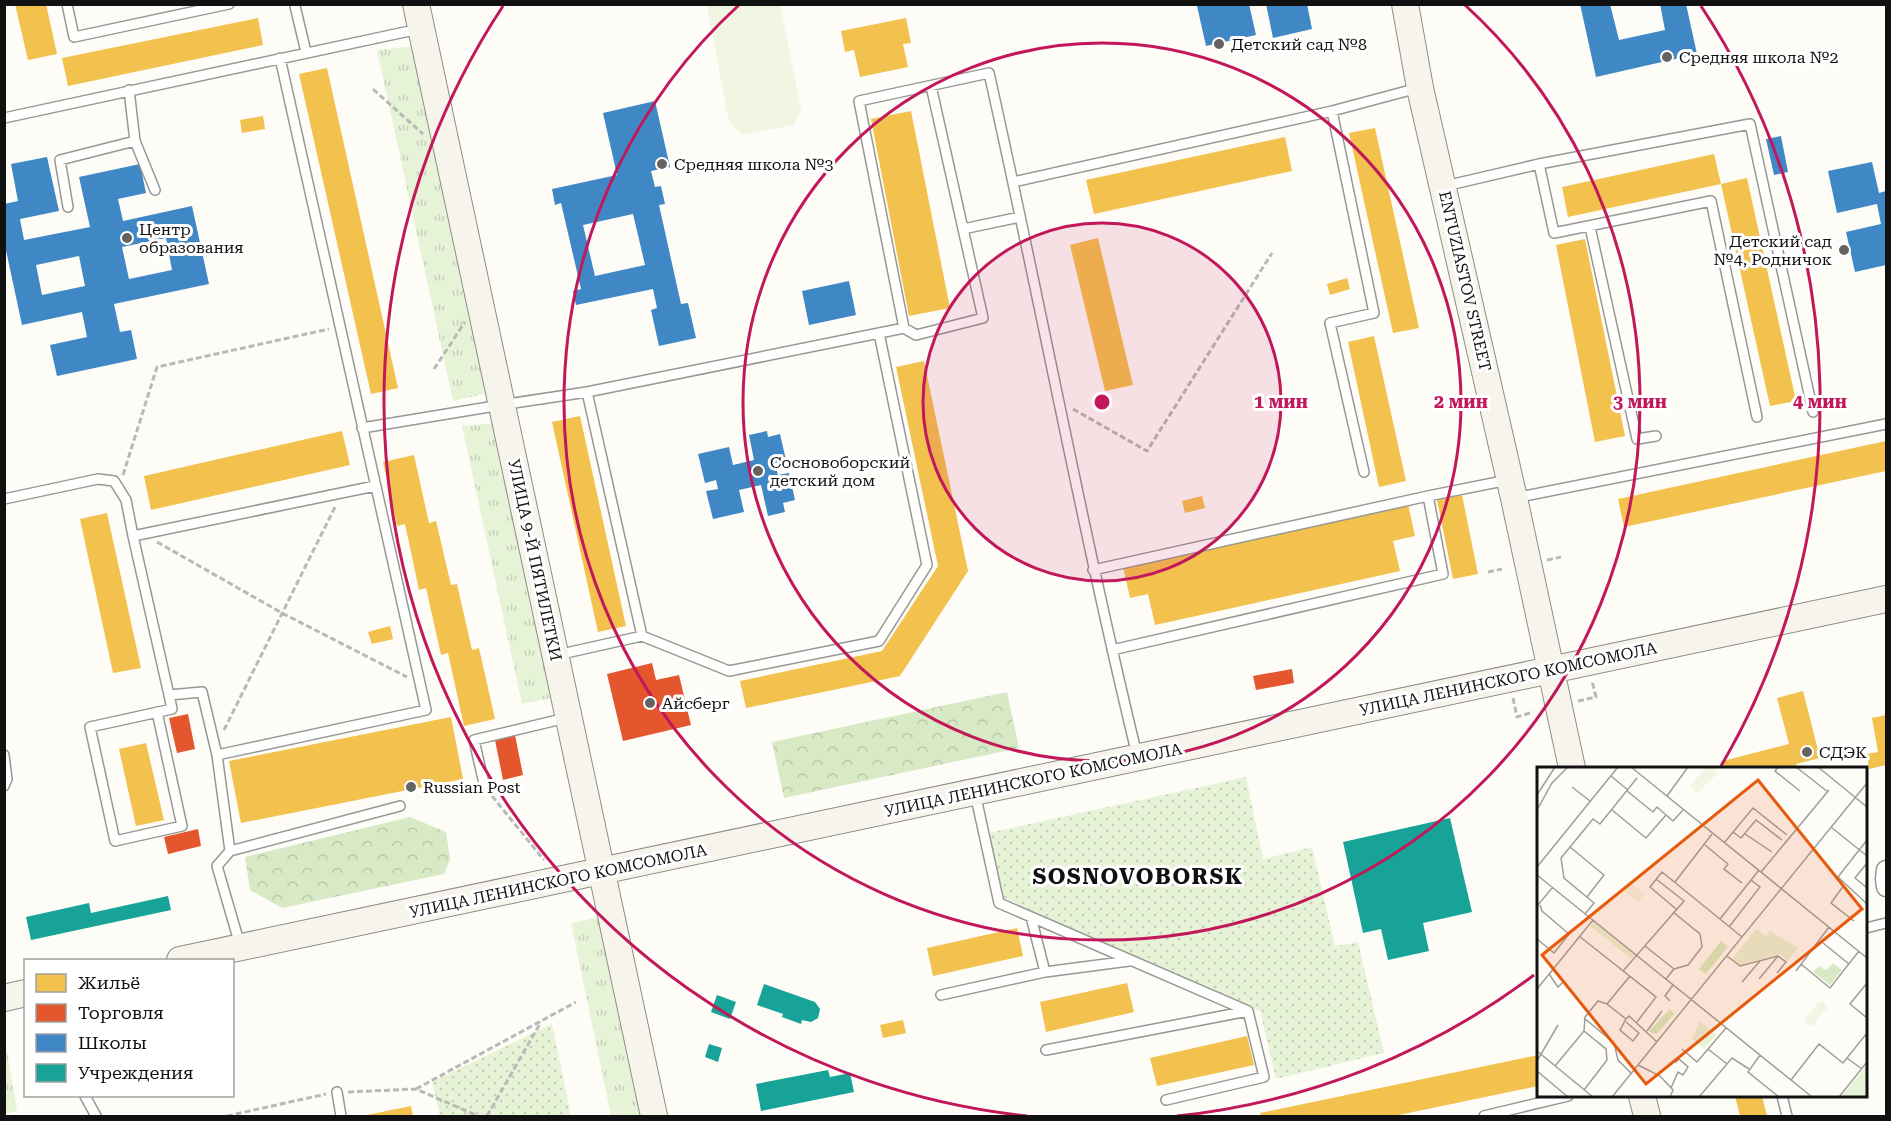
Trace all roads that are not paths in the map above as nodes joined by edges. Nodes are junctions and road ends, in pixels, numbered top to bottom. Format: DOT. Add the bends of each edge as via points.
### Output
graph roads {
  1 [pos="67,4"];
  2 [pos="230,4"];
  3 [pos="1405,4"];
  4 [pos="295,6"];
  5 [pos="418,17"];
  6 [pos="306,52"];
  7 [pos="280,58"];
  8 [pos="931,86"];
  9 [pos="1420,88"];
  10 [pos="129,90"];
  11 [pos="1332,111"];
  12 [pos="4,118"];
  13 [pos="135,141"];
  14 [pos="1539,164"];
  15 [pos="1013,182"];
  16 [pos="1443,186"];
  17 [pos="155,190"];
  18 [pos="68,207"];
  19 [pos="1020,217"];
  20 [pos="1590,226"];
  21 [pos="963,229"];
  22 [pos="904,328"];
  23 [pos="879,333"];
  24 [pos="588,392"];
  25 [pos="501,405"];
  26 [pos="1813,412"];
  27 [pos="1757,417"];
  28 [pos="1887,424"];
  29 [pos="362,428"];
  30 [pos="1656,436"];
  31 [pos="1364,472"];
  32 [pos="375,486"];
  33 [pos="1512,488"];
  34 [pos="1428,496"];
  35 [pos="4,499"];
  36 [pos="133,536"];
  37 [pos="1094,570"];
  38 [pos="1887,599"];
  39 [pos="642,636"];
  40 [pos="1112,650"];
  41 [pos="555,656"];
  42 [pos="1551,670"];
  43 [pos="169,695"];
  44 [pos="157,712"];
  45 [pos="568,717"];
  46 [pos="216,752"];
  47 [pos="4,755"];
  48 [pos="1138,758"];
  49 [pos="1572,767"];
  50 [pos="4,786"];
  51 [pos="485,788"];
  52 [pos="975,792"];
  53 [pos="400,806"];
  54 [pos="230,851"];
  55 [pos="1887,870"];
  56 [pos="601,871"];
  57 [pos="1887,887"];
  58 [pos="1031,916"];
  59 [pos="1887,923"];
  60 [pos="1867,928"];
  61 [pos="240,948"];
  62 [pos="185,959"];
  63 [pos="1129,961"];
  64 [pos="1045,972"];
  65 [pos="24,993"];
  66 [pos="942,995"];
  67 [pos="4,998"];
  68 [pos="1248,1011"];
  69 [pos="1046,1050"];
  70 [pos="337,1092"];
  71 [pos="86,1097"];
  72 [pos="1560,1097"];
  73 [pos="1642,1097"];
  74 [pos="1782,1097"];
  75 [pos="1166,1100"];
  76 [pos="96,1116"];
  77 [pos="341,1116"];
  78 [pos="654,1116"];
  79 [pos="1484,1116"];
  80 [pos="1647,1116"];
  81 [pos="1787,1116"];
  1 -- 2 [label="lane" via="74,37"];
  3 -- 9 [label="street, ENTUZIASTOV STREET"];
  4 -- 6 [label="lane"];
  5 -- 6 [label="lane"];
  5 -- 25 [label="street, УЛИЦА 9-Й ПЯТИЛЕТКИ"];
  6 -- 7 [label="lane"];
  7 -- 10 [label="lane"];
  7 -- 29 [label="lane"];
  8 -- 15 [label="lane" via="988,73"];
  8 -- 21 [label="lane"];
  8 -- 22 [label="lane" via="859,101"];
  9 -- 11 [label="lane"];
  9 -- 16 [label="street, ENTUZIASTOV STREET"];
  10 -- 12 [label="lane"];
  10 -- 13 [label="lane"];
  11 -- 15 [label="lane"];
  11 -- 31 [label="lane" via="1374,313 1330,324"];
  13 -- 17 [label="lane"];
  13 -- 18 [label="lane" via="60,160"];
  14 -- 16 [label="lane"];
  14 -- 20 [label="lane" via="1554,233"];
  14 -- 26 [label="lane" via="1750,124"];
  15 -- 19 [label="lane"];
  16 -- 33 [label="street, ENTUZIASTOV STREET"];
  19 -- 21 [label="lane"];
  19 -- 37 [label="lane"];
  20 -- 27 [label="lane" via="1711,201"];
  20 -- 30 [label="lane" via="1637,439"];
  21 -- 22 [label="lane" via="982,318 916,335"];
  22 -- 23 [label="lane"];
  23 -- 24 [label="lane"];
  23 -- 39 [label="lane" via="927,565 879,641 729,671"];
  24 -- 25 [label="lane"];
  24 -- 39 [label="lane"];
  25 -- 29 [label="lane"];
  25 -- 41 [label="street, УЛИЦА 9-Й ПЯТИЛЕТКИ"];
  28 -- 33 [label="lane"];
  29 -- 32 [label="lane"];
  32 -- 36 [label="lane"];
  32 -- 46 [label="lane" via="426,710"];
  33 -- 34 [label="lane"];
  33 -- 42 [label="street, ENTUZIASTOV STREET"];
  34 -- 37 [label="lane"];
  34 -- 40 [label="lane" via="1443,574"];
  35 -- 36 [label="lane" via="98,479 114,481 126,500"];
  36 -- 43 [label="lane"];
  37 -- 40 [label="lane"];
  38 -- 42 [label="street, УЛИЦА ЛЕНИНСКОГО КОМСОМОЛА"];
  39 -- 41 [label="lane"];
  40 -- 48 [label="lane"];
  41 -- 45 [label="street, УЛИЦА 9-Й ПЯТИЛЕТКИ"];
  42 -- 48 [label="street, УЛИЦА ЛЕНИНСКОГО КОМСОМОЛА"];
  42 -- 49 [label="street, ENTUZIASTOV STREET"];
  43 -- 44 [label="lane" via="172,709"];
  43 -- 46 [label="lane" via="202,692"];
  44 -- 44 [label="lane" via="90,727 115,841 182,826"];
  45 -- 51 [label="lane" via="474,740"];
  45 -- 56 [label="street, УЛИЦА 9-Й ПЯТИЛЕТКИ"];
  46 -- 54 [label="lane"];
  47 -- 50 [label="lane" via="8,779"];
  48 -- 52 [label="street, УЛИЦА ЛЕНИНСКОГО КОМСОМОЛА"];
  52 -- 56 [label="street, УЛИЦА ЛЕНИНСКОГО КОМСОМОЛА"];
  52 -- 58 [label="lane" via="999,903"];
  53 -- 54 [label="lane"];
  54 -- 61 [label="lane" via="217,866"];
  55 -- 57 [label="street"];
  56 -- 61 [label="street, УЛИЦА ЛЕНИНСКОГО КОМСОМОЛА"];
  56 -- 78 [label="street, УЛИЦА 9-Й ПЯТИЛЕТКИ"];
  58 -- 63 [label="lane"];
  58 -- 64 [label="lane"];
  59 -- 60 [label="lane"];
  61 -- 62 [label="street, УЛИЦА ЛЕНИНСКОГО КОМСОМОЛА"];
  63 -- 64 [label="lane"];
  63 -- 68 [label="lane"];
  64 -- 66 [label="lane"];
  65 -- 67 [label="street"];
  68 -- 69 [label="lane"];
  68 -- 75 [label="lane" via="1264,1077"];
  70 -- 77 [label="lane"];
  71 -- 76 [label="lane"];
  72 -- 79 [label="lane"];
  73 -- 80 [label="street"];
  74 -- 81 [label="lane"];
}
